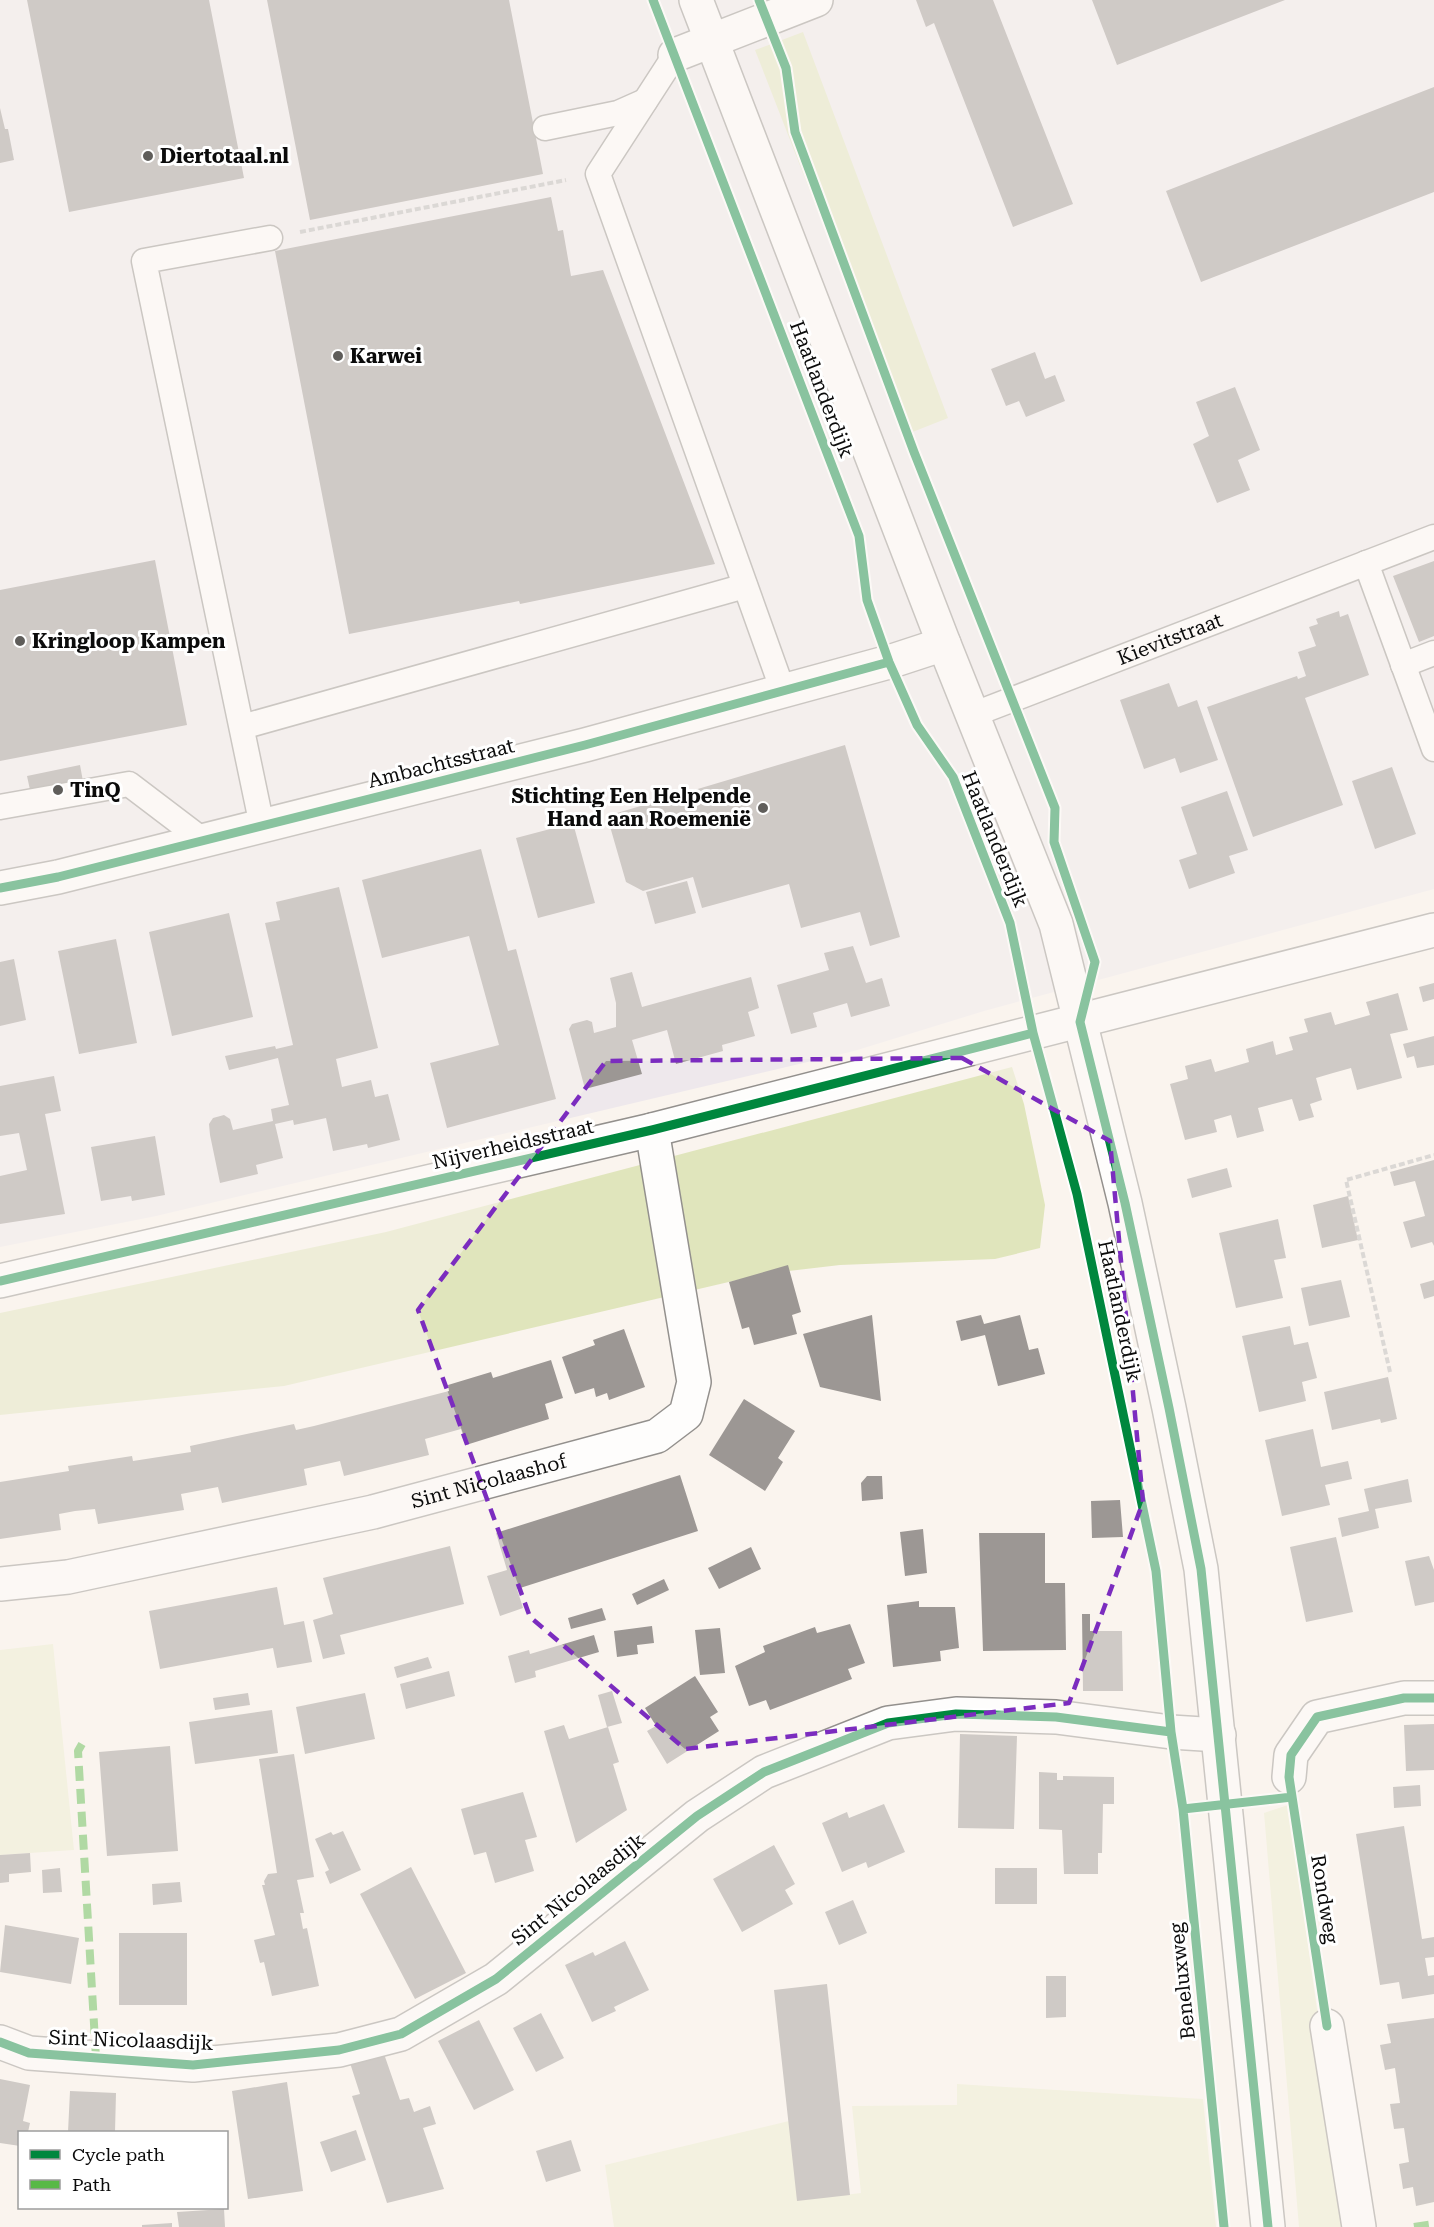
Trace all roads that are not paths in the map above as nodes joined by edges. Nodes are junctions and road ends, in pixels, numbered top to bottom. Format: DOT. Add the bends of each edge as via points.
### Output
graph roads {
  1 [pos="696,0"];
  2 [pos="816,0"];
  3 [pos="712,40"];
  4 [pos="675,55"];
  5 [pos="645,101"];
  6 [pos="545,128"];
  7 [pos="270,238"];
  8 [pos="1434,537"];
  9 [pos="1366,563"];
  10 [pos="745,586"];
  11 [pos="944,644"];
  12 [pos="1434,653"];
  13 [pos="1403,665"];
  14 [pos="783,691"];
  15 [pos="972,715"];
  16 [pos="242,727"];
  17 [pos="1434,749"];
  18 [pos="0,807"];
  19 [pos="262,826"];
  20 [pos="204,841"];
  21 [pos="0,888"];
  22 [pos="1434,930"];
  23 [pos="1080,1022"];
  24 [pos="652,1130"];
  25 [pos="0,1281"];
  26 [pos="0,1584"];
  27 [pos="1434,1698"];
  28 [pos="1219,1735"];
  29 [pos="1288,1777"];
  30 [pos="1326,2026"];
  31 [pos="0,2042"];
  32 [pos="1268,2227"];
  33 [pos="1359,2227"];
  1 -- 3 [label="street, Haatlanderdijk"];
  2 -- 3 [label="street"];
  3 -- 4 [label="street"];
  3 -- 11 [label="street, Haatlanderdijk"];
  4 -- 5 [label="lane"];
  5 -- 6 [label="lane" via="618,113"];
  5 -- 10 [label="lane" via="598,174"];
  7 -- 16 [label="lane" via="144,261"];
  8 -- 9 [label="lane, Kievitstraat"];
  9 -- 13 [label="lane"];
  9 -- 15 [label="lane, Kievitstraat"];
  10 -- 14 [label="lane"];
  10 -- 16 [label="lane"];
  11 -- 14 [label="street, Ambachtsstraat"];
  11 -- 15 [label="street, Haatlanderdijk"];
  12 -- 13 [label="lane"];
  13 -- 17 [label="lane"];
  14 -- 19 [label="street, Ambachtsstraat"];
  15 -- 23 [label="street, Haatlanderdijk" via="1056,924"];
  16 -- 19 [label="lane"];
  18 -- 20 [label="lane" via="129,784"];
  19 -- 20 [label="street, Ambachtsstraat"];
  20 -- 21 [label="street, Ambachtsstraat"];
  22 -- 23 [label="street"];
  23 -- 24 [label="street, Nijverheidsstraat"];
  23 -- 28 [label="street, Haatlanderdijk" via="1125,1203 1172,1420 1200,1569"];
  24 -- 25 [label="street, Nijverheidsstraat"];
  24 -- 26 [label="street, Sint Nicolaashof" via="694,1382 686,1414 657,1436 373,1512 68,1577"];
  27 -- 29 [label="street" via="1404,1698 1317,1717 1291,1755"];
  28 -- 31 [label="street, Sint Nicolaasdijk" via="1045,1717 956,1714 888,1723 764,1772 697,1816 496,1979 401,2034 339,2050 193,2065 29,2054"];
  28 -- 32 [label="street"];
  30 -- 33 [label="street"];
}
